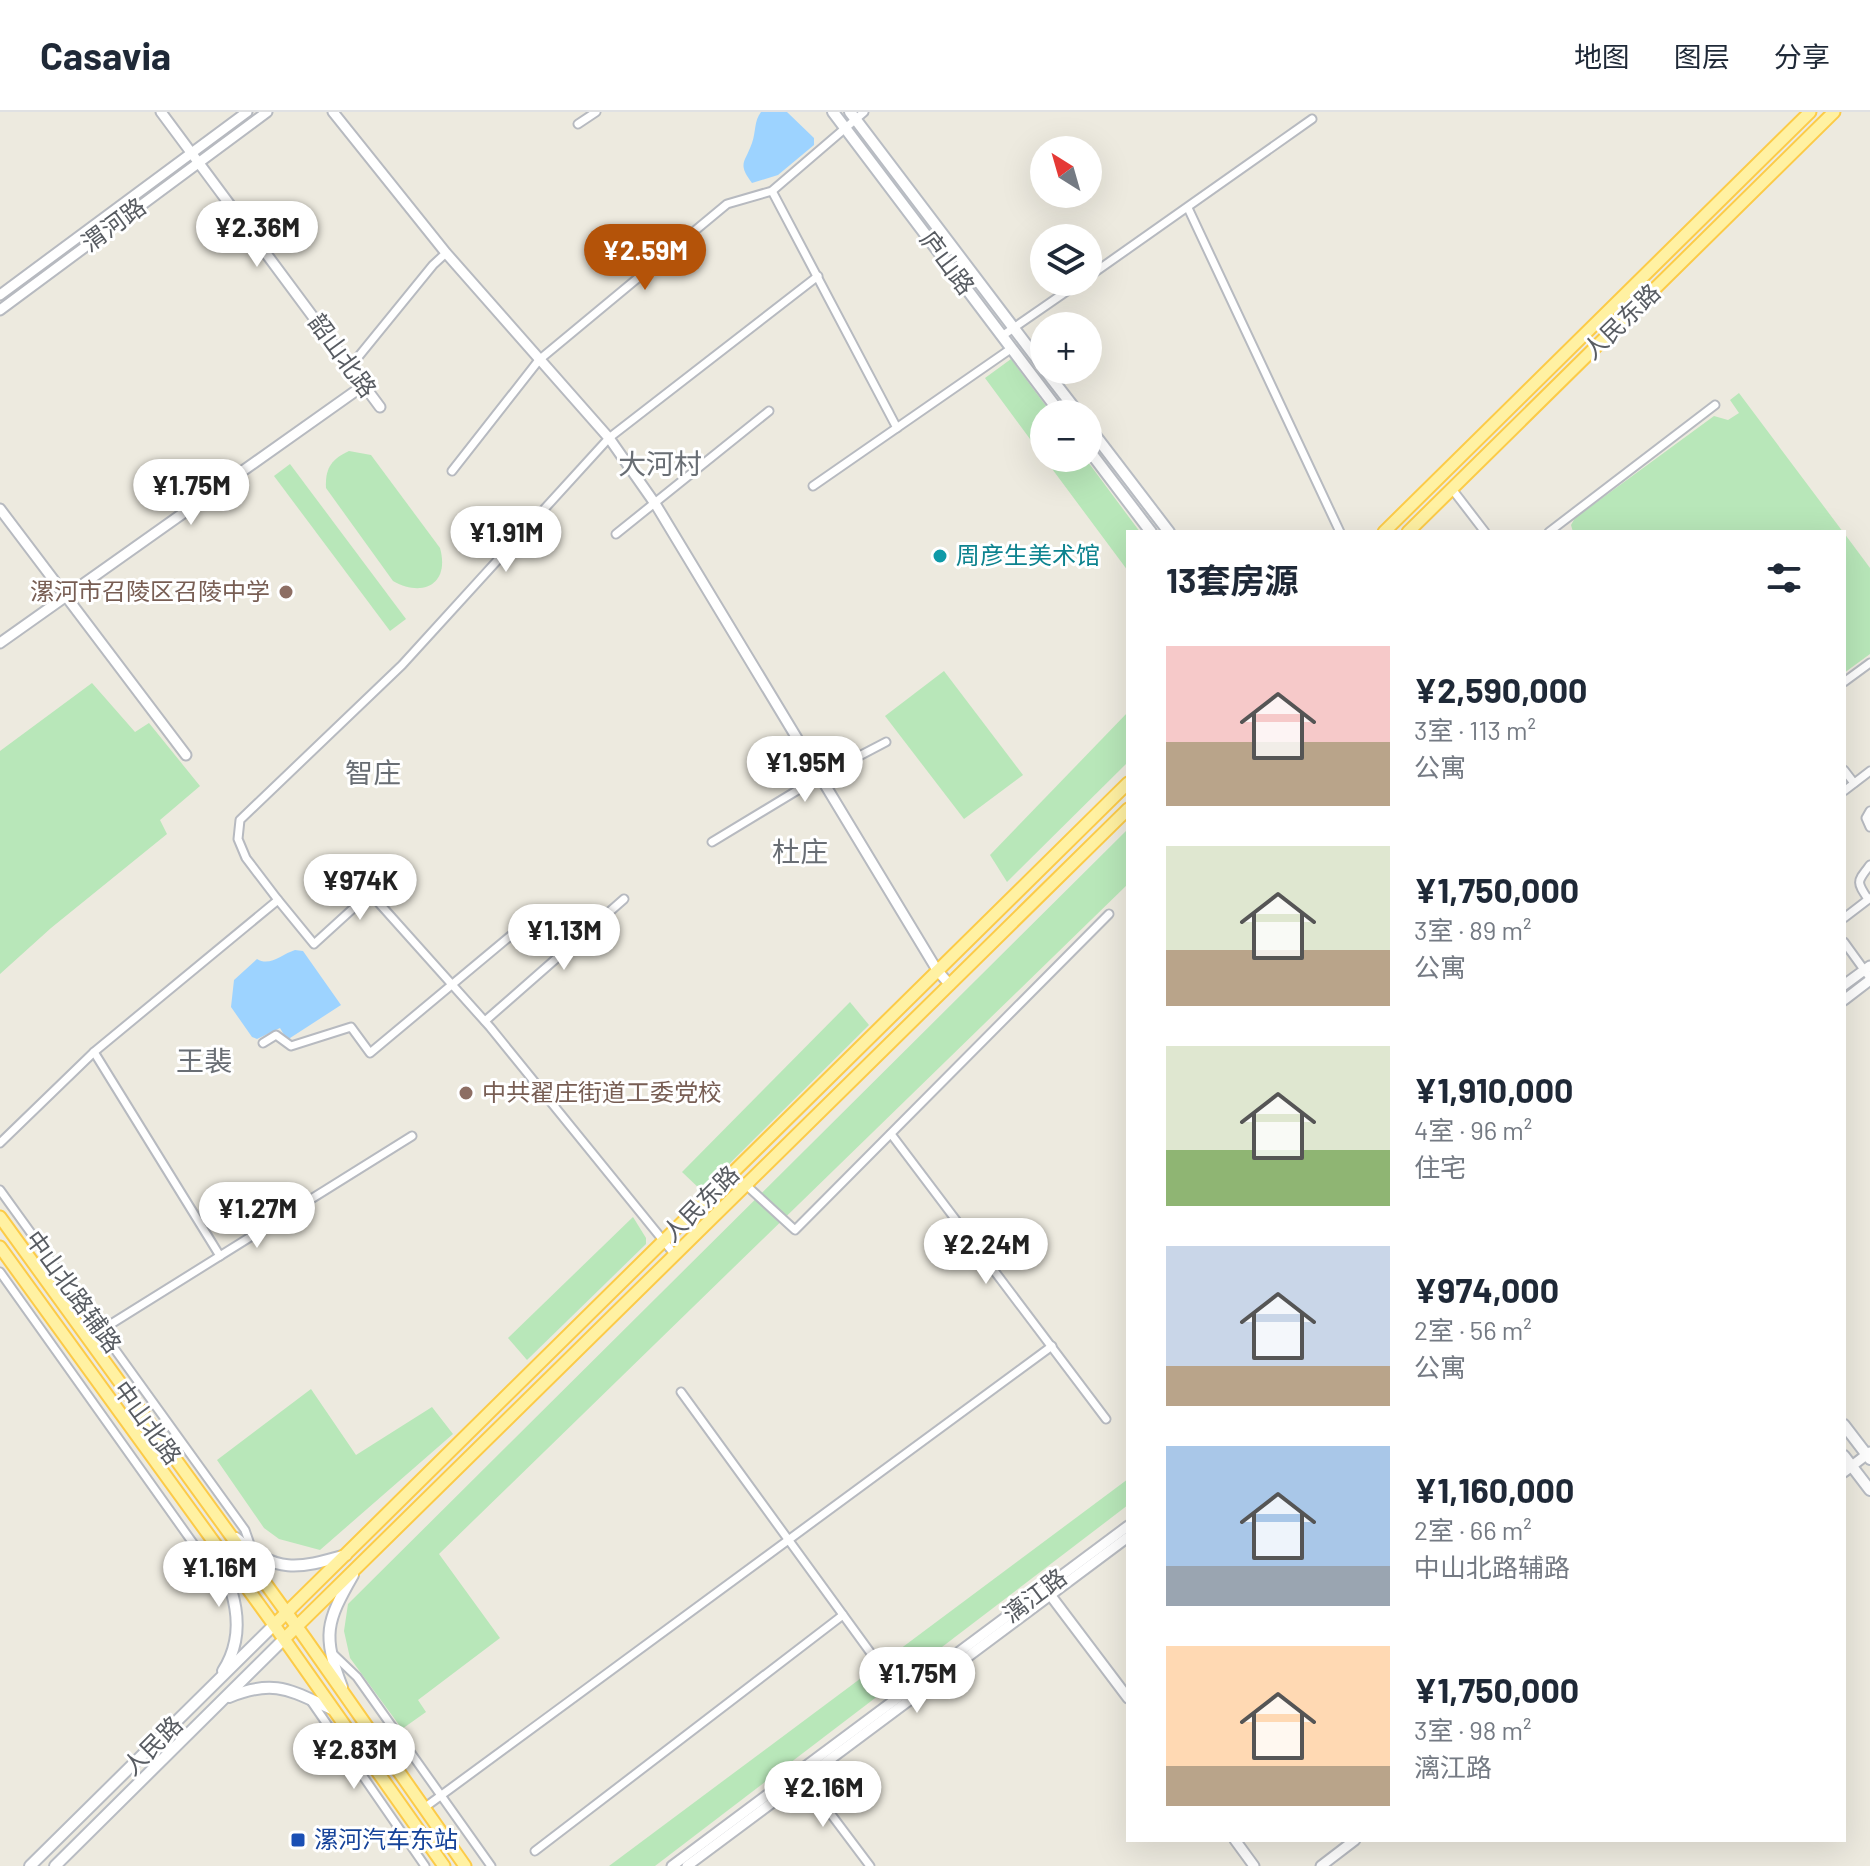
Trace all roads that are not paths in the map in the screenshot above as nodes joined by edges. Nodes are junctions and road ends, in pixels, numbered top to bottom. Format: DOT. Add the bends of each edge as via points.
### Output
graph roads {
  1 [pos="161,112"];
  2 [pos="247,112"];
  3 [pos="267,112"];
  4 [pos="333,112"];
  5 [pos="596,112"];
  6 [pos="833,112"];
  7 [pos="1810,112"];
  8 [pos="1834,112"];
  9 [pos="856,114"];
  10 [pos="1312,119"];
  11 [pos="578,124"];
  12 [pos="844,127"];
  13 [pos="192,153"];
  14 [pos="199,162"];
  15 [pos="772,191"];
  16 [pos="1188,208"];
  17 [pos="446,253"];
  18 [pos="44,261"];
  19 [pos="1102,267"];
  20 [pos="51,271"];
  21 [pos="818,276"];
  22 [pos="0,295"];
  23 [pos="1060,296"];
  24 [pos="0,310"];
  25 [pos="1013,328"];
  26 [pos="1002,336"];
  27 [pos="1012,348"];
  28 [pos="1030,350"];
  29 [pos="539,360"];
  30 [pos="350,367"];
  31 [pos="1056,384"];
  32 [pos="364,385"];
  33 [pos="1051,400"];
  34 [pos="1068,400"];
  35 [pos="1715,405"];
  36 [pos="380,407"];
  37 [pos="769,411"];
  38 [pos="897,428"];
  39 [pos="609,438"];
  40 [pos="1102,444"];
  41 [pos="1102,467"];
  42 [pos="452,471"];
  43 [pos="813,486"];
  44 [pos="1452,489"];
  45 [pos="654,504"];
  46 [pos="0,509"];
  47 [pos="1149,530"];
  48 [pos="1167,530"];
  49 [pos="1339,530"];
  50 [pos="1386,530"];
  51 [pos="1410,530"];
  52 [pos="1483,530"];
  53 [pos="1552,530"];
  54 [pos="616,534"];
  55 [pos="65,595"];
  56 [pos="0,643"];
  57 [pos="1870,663"];
  58 [pos="1846,681"];
  59 [pos="886,742"];
  60 [pos="186,755"];
  61 [pos="1870,771"];
  62 [pos="1846,773"];
  63 [pos="821,776"];
  64 [pos="1854,783"];
  65 [pos="1126,785"];
  66 [pos="1846,789"];
  67 [pos="1126,811"];
  68 [pos="1870,811"];
  69 [pos="1870,827"];
  70 [pos="712,842"];
  71 [pos="1870,865"];
  72 [pos="1869,898"];
  73 [pos="624,899"];
  74 [pos="278,900"];
  75 [pos="1109,914"];
  76 [pos="1846,916"];
  77 [pos="527,922"];
  78 [pos="1846,944"];
  79 [pos="937,970"];
  80 [pos="1869,973"];
  81 [pos="1846,984"];
  82 [pos="950,985"];
  83 [pos="453,986"];
  84 [pos="1846,998"];
  85 [pos="485,1021"];
  86 [pos="263,1043"];
  87 [pos="94,1052"];
  88 [pos="891,1134"];
  89 [pos="412,1136"];
  90 [pos="0,1143"];
  91 [pos="746,1185"];
  92 [pos="0,1190"];
  93 [pos="0,1217"];
  94 [pos="663,1241"];
  95 [pos="0,1247"];
  96 [pos="675,1255"];
  97 [pos="220,1256"];
  98 [pos="0,1272"];
  99 [pos="101,1331"];
  100 [pos="87,1339"];
  101 [pos="1052,1346"];
  102 [pos="681,1392"];
  103 [pos="1106,1419"];
  104 [pos="1846,1427"];
  105 [pos="1869,1455"];
  106 [pos="1848,1469"];
  107 [pos="1870,1490"];
  108 [pos="223,1527"];
  109 [pos="1126,1528"];
  110 [pos="208,1534"];
  111 [pos="1126,1538"];
  112 [pos="789,1541"];
  113 [pos="252,1553"];
  114 [pos="348,1554"];
  115 [pos="357,1567"];
  116 [pos="230,1584"];
  117 [pos="1048,1592"];
  118 [pos="287,1613"];
  119 [pos="843,1615"];
  120 [pos="274,1625"];
  121 [pos="297,1627"];
  122 [pos="284,1639"];
  123 [pos="331,1652"];
  124 [pos="213,1686"];
  125 [pos="1126,1695"];
  126 [pos="902,1696"];
  127 [pos="224,1699"];
  128 [pos="310,1699"];
  129 [pos="347,1700"];
  130 [pos="334,1710"];
  131 [pos="801,1775"];
  132 [pos="442,1795"];
  133 [pos="424,1808"];
  134 [pos="410,1818"];
  135 [pos="399,1826"];
  136 [pos="1236,1842"];
  137 [pos="1352,1842"];
  138 [pos="535,1851"];
  139 [pos="30,1866"];
  140 [pos="55,1866"];
  141 [pos="425,1866"];
  142 [pos="444,1866"];
  143 [pos="465,1866"];
  144 [pos="491,1866"];
  145 [pos="672,1866"];
  146 [pos="687,1866"];
  147 [pos="870,1866"];
  148 [pos="1254,1866"];
  149 [pos="1321,1866"];
  1 -- 13 [label="street, 韶山北路"];
  2 -- 13 [label="street, 渭河路"];
  3 -- 14 [label="street, 渭河路"];
  4 -- 17 [label="street"];
  5 -- 11 [label="street"];
  6 -- 12 [label="main road, 庐山路"];
  7 -- 50 [label="main road, 人民东路"];
  8 -- 44 [label="main road, 人民东路"];
  9 -- 12 [label="street"];
  9 -- 25 [label="main road, 庐山路"];
  10 -- 16 [label="street"];
  12 -- 15 [label="street"];
  12 -- 26 [label="main road, 庐山路"];
  13 -- 14 [label="street, 韶山北路"];
  13 -- 18 [label="street, 渭河路"];
  14 -- 20 [label="street, 渭河路"];
  14 -- 30 [label="street, 韶山北路"];
  15 -- 21 [label="street"];
  15 -- 29 [label="street" via="727,204"];
  16 -- 19 [label="street"];
  16 -- 49 [label="street"];
  17 -- 29 [label="street"];
  17 -- 30 [label="street"];
  18 -- 20 [label="street"];
  18 -- 22 [label="street, 渭河路"];
  20 -- 24 [label="street, 渭河路"];
  21 -- 38 [label="street"];
  21 -- 39 [label="street"];
  23 -- 25 [label="street"];
  25 -- 26 [label="street"];
  25 -- 28 [label="main road, 庐山路"];
  26 -- 27 [label="main road, 庐山路"];
  27 -- 33 [label="main road, 庐山路"];
  27 -- 38 [label="street"];
  29 -- 39 [label="street"];
  29 -- 42 [label="street"];
  30 -- 32 [label="street, 韶山北路"];
  31 -- 34 [label="main road, 庐山路"];
  32 -- 36 [label="street, 韶山北路"];
  32 -- 55 [label="street"];
  35 -- 53 [label="street"];
  37 -- 45 [label="street"];
  38 -- 43 [label="street"];
  39 -- 45 [label="street"];
  39 -- 74 [label="street" via="402,665 240,820 238,839 246,858"];
  40 -- 48 [label="main road"];
  41 -- 47 [label="main road"];
  44 -- 51 [label="main road, 人民东路"];
  44 -- 52 [label="street"];
  45 -- 54 [label="street"];
  45 -- 63 [label="street"];
  46 -- 55 [label="street"];
  55 -- 56 [label="street"];
  55 -- 60 [label="street"];
  57 -- 58 [label="street"];
  59 -- 63 [label="street"];
  61 -- 64 [label="street"];
  62 -- 64 [label="street"];
  63 -- 70 [label="street"];
  63 -- 79 [label="street"];
  64 -- 66 [label="street"];
  65 -- 79 [label="main road, 人民东路"];
  67 -- 82 [label="main road, 人民东路"];
  68 -- 69 [label="street"];
  71 -- 72 [label="street" via="1858,885"];
  72 -- 76 [label="street"];
  73 -- 85 [label="street"];
  74 -- 83 [label="street" via="314,944 370,893"];
  74 -- 87 [label="street"];
  75 -- 88 [label="street"];
  77 -- 83 [label="street"];
  78 -- 80 [label="street"];
  79 -- 82 [label="street"];
  79 -- 94 [label="main road, 人民东路"];
  80 -- 81 [label="street"];
  80 -- 84 [label="street"];
  82 -- 91 [label="main road, 人民东路"];
  83 -- 85 [label="street"];
  83 -- 86 [label="street" via="370,1053 351,1027 291,1046 276,1035"];
  85 -- 94 [label="street"];
  87 -- 90 [label="street"];
  87 -- 97 [label="street"];
  88 -- 91 [label="street" via="795,1230"];
  88 -- 101 [label="street"];
  89 -- 97 [label="street"];
  91 -- 96 [label="main road, 人民东路"];
  92 -- 99 [label="street, 中山北路辅路"];
  93 -- 100 [label="main road, 中山北路"];
  94 -- 96 [label="street"];
  94 -- 114 [label="main road, 人民东路"];
  95 -- 110 [label="main road, 中山北路"];
  96 -- 115 [label="main road, 人民东路"];
  97 -- 99 [label="street"];
  98 -- 116 [label="street, 中山北路辅路" via="210,1567"];
  99 -- 100 [label="street"];
  99 -- 113 [label="street, 中山北路辅路" via="245,1530"];
  100 -- 108 [label="main road, 中山北路"];
  101 -- 103 [label="street"];
  101 -- 112 [label="street"];
  102 -- 112 [label="street"];
  104 -- 105 [label="main road"];
  105 -- 106 [label="street"];
  106 -- 107 [label="main road"];
  108 -- 113 [label="main road"];
  108 -- 118 [label="main road, 中山北路"];
  109 -- 117 [label="street, 漓江路"];
  110 -- 116 [label="main road"];
  110 -- 120 [label="main road, 中山北路"];
  111 -- 117 [label="street, 漓江路"];
  112 -- 119 [label="street"];
  112 -- 132 [label="street"];
  113 -- 114 [label="main road" via="304,1567"];
  114 -- 118 [label="main road, 人民东路"];
  115 -- 121 [label="main road, 人民东路"];
  115 -- 123 [label="main road" via="334,1606"];
  116 -- 124 [label="main road" via="238,1622 235,1644"];
  117 -- 125 [label="street"];
  117 -- 126 [label="street, 漓江路"];
  117 -- 131 [label="street, 漓江路"];
  118 -- 120 [label="main road, 人民东路"];
  118 -- 121 [label="main road, 中山北路"];
  119 -- 126 [label="street"];
  119 -- 138 [label="street"];
  120 -- 122 [label="main road, 中山北路"];
  120 -- 124 [label="main road, 人民路"];
  121 -- 122 [label="main road, 人民东路"];
  121 -- 129 [label="main road, 中山北路"];
  122 -- 127 [label="main road, 人民路"];
  122 -- 130 [label="main road, 中山北路"];
  123 -- 129 [label="main road"];
  123 -- 132 [label="street" via="357,1677"];
  124 -- 139 [label="main road, 人民路"];
  126 -- 131 [label="street, 漓江路"];
  127 -- 128 [label="main road" via="266,1686"];
  127 -- 140 [label="main road, 人民路"];
  128 -- 130 [label="main road"];
  128 -- 135 [label="street"];
  129 -- 133 [label="main road, 中山北路"];
  130 -- 134 [label="main road, 中山北路"];
  131 -- 145 [label="street, 漓江路"];
  131 -- 146 [label="street, 漓江路"];
  131 -- 147 [label="street"];
  132 -- 133 [label="street"];
  132 -- 144 [label="street"];
  133 -- 134 [label="main road"];
  133 -- 143 [label="main road, 中山北路"];
  134 -- 135 [label="street"];
  134 -- 142 [label="main road, 中山北路"];
  135 -- 141 [label="street"];
  136 -- 148 [label="street"];
  137 -- 149 [label="street"];
}
